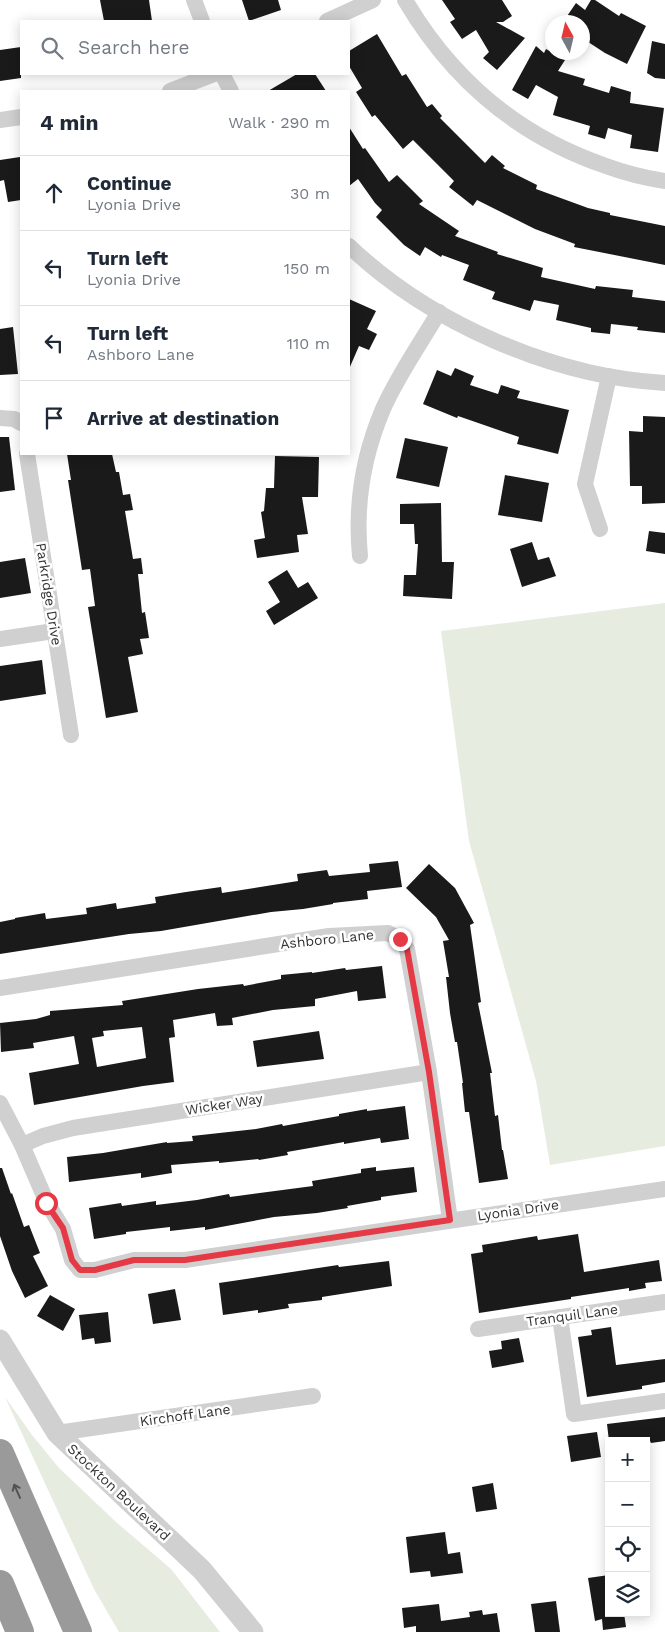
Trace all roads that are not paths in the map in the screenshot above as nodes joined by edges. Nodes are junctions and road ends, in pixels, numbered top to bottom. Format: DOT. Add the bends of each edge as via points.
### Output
graph roads {
  1 [pos="194,0"];
  2 [pos="373,0"];
  3 [pos="406,0"];
  4 [pos="202,20"];
  5 [pos="329,20"];
  6 [pos="211,75"];
  7 [pos="223,75"];
  8 [pos="173,90"];
  9 [pos="230,90"];
  10 [pos="20,117"];
  11 [pos="0,120"];
  12 [pos="665,181"];
  13 [pos="350,247"];
  14 [pos="438,312"];
  15 [pos="609,376"];
  16 [pos="665,383"];
  17 [pos="0,418"];
  18 [pos="20,422"];
  19 [pos="27,455"];
  20 [pos="600,529"];
  21 [pos="360,556"];
  22 [pos="54,631"];
  23 [pos="0,639"];
  24 [pos="70,735"];
  25 [pos="0,988"];
  26 [pos="429,1072"];
  27 [pos="0,1103"];
  28 [pos="22,1145"];
  29 [pos="665,1189"];
  30 [pos="450,1220"];
  31 [pos="665,1302"];
  32 [pos="560,1317"];
  33 [pos="478,1329"];
  34 [pos="0,1340"];
  35 [pos="313,1396"];
  36 [pos="665,1401"];
  37 [pos="56,1433"];
  38 [pos="0,1453"];
  39 [pos="28,1515"];
  40 [pos="0,1584"];
  41 [pos="20,1632"];
  42 [pos="78,1632"];
  43 [pos="96,1632"];
  44 [pos="253,1632"];
  1 -- 4 [label="street"];
  2 -- 5 [label="street"];
  3 -- 12 [label="street" via="439,51 488,100 518,123 585,159"];
  6 -- 8 [label="street"];
  7 -- 9 [label="street"];
  10 -- 11 [label="street"];
  13 -- 14 [label="street" via="396,285"];
  14 -- 15 [label="street" via="520,351"];
  14 -- 21 [label="street" via="383,408 370,444 359,501"];
  15 -- 16 [label="street"];
  15 -- 20 [label="street" via="585,484"];
  17 -- 18 [label="street"];
  19 -- 22 [label="street, Parkridge Drive"];
  22 -- 23 [label="street"];
  22 -- 24 [label="street, Parkridge Drive"];
  25 -- 26 [label="street, Ashboro Lane" via="330,936 388,933 400,939 407,949"];
  26 -- 28 [label="street, Wicker Way" via="73,1128"];
  26 -- 30 [label="street, Ashboro Lane"];
  27 -- 28 [label="street, Lyonia Drive"];
  28 -- 30 [label="street, Lyonia Drive" via="46,1203 63,1228 72,1260 80,1270 95,1270 134,1260 185,1260"];
  29 -- 30 [label="street, Lyonia Drive"];
  31 -- 32 [label="street, Tranquil Lane"];
  32 -- 33 [label="street, Tranquil Lane"];
  32 -- 36 [label="street" via="574,1414"];
  34 -- 37 [label="street, Stockton Boulevard"];
  35 -- 37 [label="street, Kirchoff Lane"];
  37 -- 44 [label="street, Stockton Boulevard" via="202,1570"];
  39 -- 38 [label="highway, one-way"];
  39 -- 42 [label="highway"];
  39 -- 43 [label="highway"];
  40 -- 41 [label="highway"];
}
